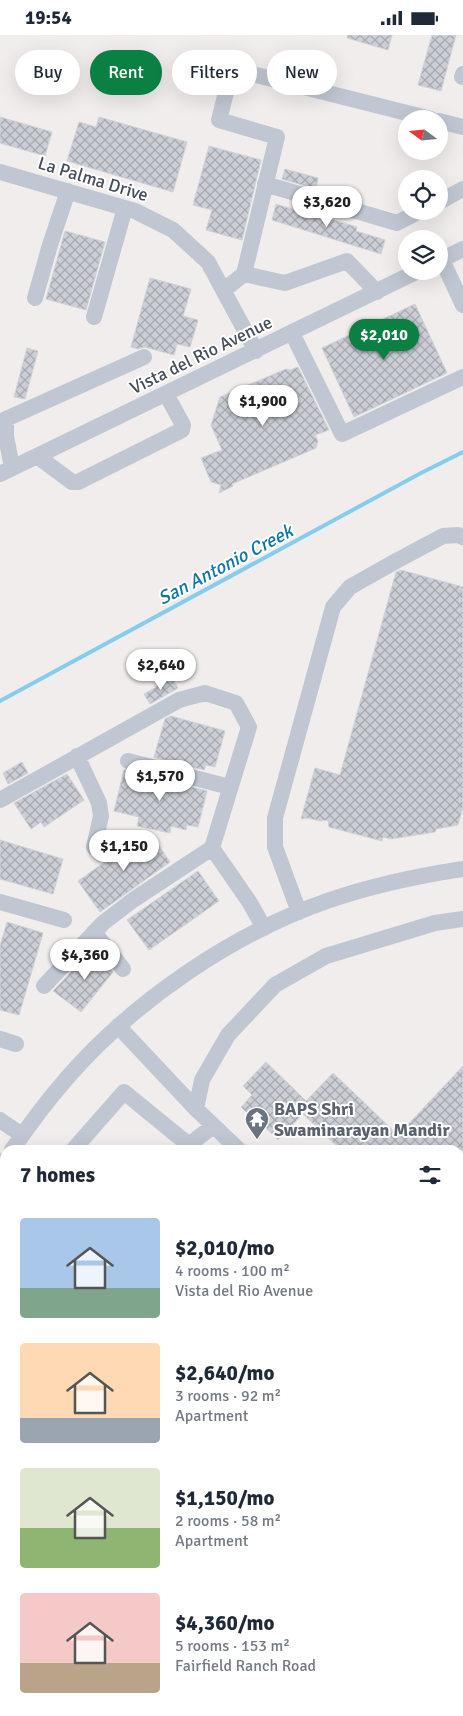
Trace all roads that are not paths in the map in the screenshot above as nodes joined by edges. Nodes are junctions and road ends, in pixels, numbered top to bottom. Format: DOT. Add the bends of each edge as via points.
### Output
graph roads {
  1 [pos="398,111"];
  2 [pos="448,123"];
  3 [pos="463,127"];
  4 [pos="0,172"];
  5 [pos="265,184"];
  6 [pos="463,189"];
  7 [pos="68,191"];
  8 [pos="448,196"];
  9 [pos="125,208"];
  10 [pos="404,220"];
  11 [pos="463,249"];
  12 [pos="448,256"];
  13 [pos="244,274"];
  14 [pos="448,276"];
  15 [pos="400,280"];
  16 [pos="224,290"];
  17 [pos="377,292"];
  18 [pos="35,298"];
  19 [pos="463,305"];
  20 [pos="94,317"];
  21 [pos="292,333"];
  22 [pos="256,351"];
  23 [pos="144,357"];
  24 [pos="463,377"];
  25 [pos="166,394"];
  26 [pos="37,456"];
  27 [pos="6,471"];
  28 [pos="463,537"];
  29 [pos="77,756"];
  30 [pos="128,761"];
  31 [pos="230,787"];
  32 [pos="0,800"];
  33 [pos="94,847"];
  34 [pos="212,848"];
  35 [pos="463,869"];
  36 [pos="0,902"];
  37 [pos="299,912"];
  38 [pos="463,919"];
  39 [pos="64,920"];
  40 [pos="264,928"];
  41 [pos="94,932"];
  42 [pos="123,969"];
  43 [pos="44,986"];
  44 [pos="118,1026"];
  45 [pos="0,1039"];
  46 [pos="16,1044"];
  47 [pos="196,1109"];
  48 [pos="0,1120"];
  49 [pos="213,1126"];
  50 [pos="22,1135"];
  51 [pos="14,1145"];
  52 [pos="77,1145"];
  53 [pos="189,1145"];
  54 [pos="189,1145"];
  55 [pos="234,1145"];
  1 -- 5 [label="street" via="232,69 219,120 277,137"];
  2 -- 3 [label="street"];
  4 -- 7 [label="street, La Palma Drive"];
  5 -- 10 [label="street" via="398,223"];
  5 -- 13 [label="street"];
  6 -- 8 [label="street"];
  7 -- 9 [label="street, La Palma Drive"];
  7 -- 18 [label="street"];
  9 -- 16 [label="street, La Palma Drive" via="173,230 208,263"];
  9 -- 20 [label="street"];
  11 -- 12 [label="street"];
  13 -- 16 [label="street"];
  13 -- 17 [label="street" via="285,283 347,261"];
  14 -- 19 [label="street"];
  15 -- 17 [label="street, Vista del Rio Avenue"];
  16 -- 22 [label="street, La Palma Drive"];
  17 -- 21 [label="street, Vista del Rio Avenue"];
  21 -- 22 [label="street, Vista del Rio Avenue"];
  21 -- 24 [label="street" via="342,434"];
  22 -- 25 [label="street, Vista del Rio Avenue"];
  23 -- 27 [label="street" via="6,419"];
  25 -- 26 [label="street, Vista del Rio Avenue"];
  25 -- 26 [label="street" via="183,425 182,430 78,482 72,482"];
  26 -- 27 [label="street, Vista del Rio Avenue"];
  28 -- 37 [label="street" via="443,536 398,560 350,587 333,607 276,818 275,847"];
  29 -- 31 [label="street" via="179,700 205,693 236,703 248,727"];
  29 -- 32 [label="street"];
  29 -- 33 [label="street" via="99,803 101,816"];
  30 -- 31 [label="street"];
  31 -- 34 [label="street"];
  34 -- 40 [label="street"];
  34 -- 41 [label="street" via="133,900"];
  35 -- 37 [label="street" via="361,890"];
  36 -- 39 [label="street"];
  37 -- 40 [label="street"];
  38 -- 47 [label="street" via="435,923 326,956 275,985 228,1035 202,1079"];
  40 -- 44 [label="street" via="167,987"];
  41 -- 42 [label="street"];
  41 -- 43 [label="street"];
  44 -- 47 [label="street"];
  44 -- 50 [label="street" via="68,1076"];
  45 -- 46 [label="street"];
  47 -- 49 [label="street"];
  48 -- 50 [label="street"];
  49 -- 54 [label="street"];
  49 -- 55 [label="street"];
  50 -- 51 [label="street"];
  52 -- 53 [label="street" via="124,1092"];
}
